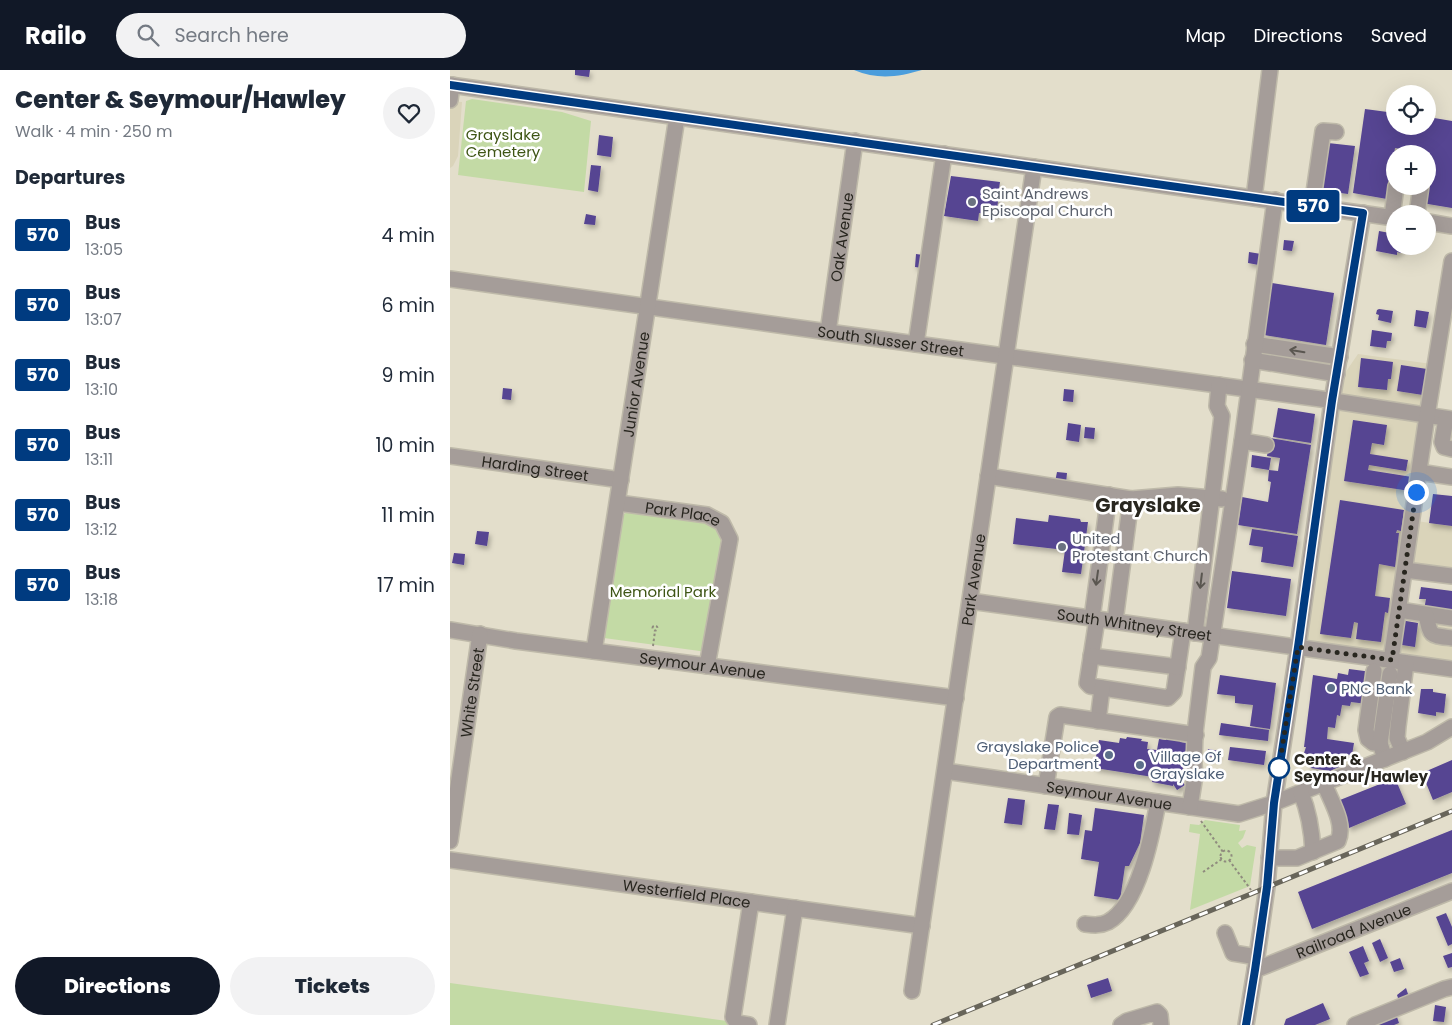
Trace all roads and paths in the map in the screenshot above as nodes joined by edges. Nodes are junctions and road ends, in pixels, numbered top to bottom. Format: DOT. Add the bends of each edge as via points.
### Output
graph roads {
  1 [pos="1270,70"];
  2 [pos="451,85"];
  3 [pos="450,100"];
  4 [pos="677,116"];
  5 [pos="1336,132"];
  6 [pos="855,142"];
  7 [pos="944,154"];
  8 [pos="1034,167"];
  9 [pos="1254,198"];
  10 [pos="1274,200"];
  11 [pos="1312,206"];
  12 [pos="1363,213"];
  13 [pos="1386,216"];
  14 [pos="1436,223"];
  15 [pos="1452,226"];
  16 [pos="1452,261"];
  17 [pos="450,279"];
  18 [pos="648,307"];
  19 [pos="828,332"];
  20 [pos="916,344"];
  21 [pos="1254,344"];
  22 [pos="1006,356"];
  23 [pos="1340,357"];
  24 [pos="1252,360"];
  25 [pos="1337,374"];
  26 [pos="1219,385"];
  27 [pos="1248,389"];
  28 [pos="1332,401"];
  29 [pos="1427,416"];
  30 [pos="1449,419"];
  31 [pos="1242,442"];
  32 [pos="1266,445"];
  33 [pos="1452,449"];
  34 [pos="450,456"];
  35 [pos="1419,472"];
  36 [pos="988,476"];
  37 [pos="1452,477"];
  38 [pos="621,480"];
  39 [pos="1109,496"];
  40 [pos="1212,498"];
  41 [pos="1131,499"];
  42 [pos="1232,500"];
  43 [pos="618,503"];
  44 [pos="1405,570"];
  45 [pos="1452,576"];
  46 [pos="970,601"];
  47 [pos="1399,610"];
  48 [pos="1426,614"];
  49 [pos="1094,618"];
  50 [pos="1452,618"];
  51 [pos="1115,621"];
  52 [pos="450,630"];
  53 [pos="655,631"];
  54 [pos="1189,632"];
  55 [pos="480,634"];
  56 [pos="1211,635"];
  57 [pos="1452,638"];
  58 [pos="653,646"];
  59 [pos="1298,647"];
  60 [pos="594,651"];
  61 [pos="1091,656"];
  62 [pos="707,666"];
  63 [pos="1178,667"];
  64 [pos="1452,669"];
  65 [pos="1389,670"];
  66 [pos="1102,688"];
  67 [pos="956,698"];
  68 [pos="1098,721"];
  69 [pos="1452,727"];
  70 [pos="1196,734"];
  71 [pos="1380,743"];
  72 [pos="1403,752"];
  73 [pos="1385,759"];
  74 [pos="945,771"];
  75 [pos="1324,784"];
  76 [pos="1046,786"];
  77 [pos="1301,792"];
  78 [pos="1158,802"];
  79 [pos="1274,803"];
  80 [pos="1194,813"];
  81 [pos="450,841"];
  82 [pos="1223,852"];
  83 [pos="1313,852"];
  84 [pos="1269,858"];
  85 [pos="1222,859"];
  86 [pos="450,860"];
  87 [pos="1229,860"];
  88 [pos="1203,872"];
  89 [pos="1251,890"];
  90 [pos="1452,891"];
  91 [pos="751,902"];
  92 [pos="795,908"];
  93 [pos="1085,924"];
  94 [pos="922,926"];
  95 [pos="1225,933"];
  96 [pos="1256,964"];
  97 [pos="1452,987"];
  98 [pos="912,991"];
  99 [pos="749,1025"];
  100 [pos="777,1025"];
  101 [pos="1121,1025"];
  102 [pos="1161,1025"];
  103 [pos="1246,1025"];
  104 [pos="1355,1025"];
  1 -- 9 [label="street"];
  2 -- 3 [label="street"];
  2 -- 4 [label="street"];
  4 -- 6 [label="street"];
  4 -- 18 [label="street, Junior Avenue"];
  5 -- 11 [label="street" via="1323,131"];
  6 -- 7 [label="street"];
  6 -- 19 [label="street, Oak Avenue"];
  7 -- 8 [label="street"];
  7 -- 20 [label="street"];
  8 -- 9 [label="street"];
  8 -- 22 [label="street, Park Avenue"];
  9 -- 10 [label="street"];
  10 -- 11 [label="street"];
  10 -- 21 [label="street"];
  11 -- 12 [label="street"];
  12 -- 13 [label="street"];
  12 -- 23 [label="street"];
  14 -- 15 [label="street"];
  16 -- 29 [label="street"];
  17 -- 18 [label="street, South Slusser Street"];
  18 -- 19 [label="street, South Slusser Street"];
  18 -- 38 [label="street, Junior Avenue"];
  19 -- 20 [label="street, South Slusser Street"];
  20 -- 22 [label="street, South Slusser Street"];
  23 -- 21 [label="street, one-way"];
  21 -- 24 [label="street"];
  22 -- 26 [label="street, South Slusser Street"];
  22 -- 36 [label="street, Park Avenue"];
  23 -- 25 [label="street"];
  24 -- 25 [label="street"];
  24 -- 27 [label="street"];
  25 -- 28 [label="street"];
  26 -- 27 [label="street, South Slusser Street"];
  26 -- 40 [label="street" via="1217,406 1222,416"];
  27 -- 28 [label="street, South Slusser Street"];
  27 -- 31 [label="street"];
  28 -- 29 [label="street, South Slusser Street"];
  28 -- 59 [label="street"];
  29 -- 30 [label="street, South Slusser Street"];
  29 -- 35 [label="street"];
  30 -- 33 [label="street" via="1442,442 1444,447"];
  31 -- 32 [label="street"];
  31 -- 42 [label="street"];
  34 -- 38 [label="street, Harding Street"];
  35 -- 37 [label="street"];
  35 -- 44 [label="street"];
  36 -- 39 [label="street"];
  36 -- 46 [label="street, Park Avenue"];
  38 -- 43 [label="street, Junior Avenue"];
  39 -- 41 [label="street"];
  39 -- 49 [label="street, one-way"];
  40 -- 41 [label="street" via="1178,495"];
  40 -- 42 [label="street"];
  40 -- 54 [label="street, one-way"];
  41 -- 51 [label="street"];
  42 -- 56 [label="street"];
  43 -- 60 [label="street, Junior Avenue"];
  43 -- 62 [label="street, Park Place" via="707,514 722,523 730,539"];
  44 -- 45 [label="street"];
  44 -- 47 [label="street"];
  46 -- 49 [label="street, South Whitney Street"];
  46 -- 67 [label="street, Park Avenue"];
  47 -- 48 [label="street"];
  47 -- 65 [label="street"];
  48 -- 50 [label="street"];
  48 -- 57 [label="street" via="1433,635"];
  49 -- 51 [label="street, South Whitney Street"];
  49 -- 61 [label="street"];
  51 -- 54 [label="street, South Whitney Street"];
  52 -- 55 [label="street, Seymour Avenue"];
  53 -- 58 [label="path"];
  54 -- 56 [label="street, South Whitney Street"];
  54 -- 63 [label="street"];
  55 -- 60 [label="street, Seymour Avenue"];
  55 -- 81 [label="street, White Street"];
  56 -- 59 [label="street, South Whitney Street"];
  56 -- 70 [label="street" via="1209,658 1203,667"];
  59 -- 65 [label="street, South Whitney Street"];
  59 -- 79 [label="street"];
  60 -- 62 [label="street, Seymour Avenue"];
  61 -- 63 [label="street"];
  61 -- 66 [label="street" via="1087,683"];
  62 -- 67 [label="street, Seymour Avenue"];
  63 -- 66 [label="street" via="1174,692 1168,698"];
  64 -- 65 [label="street, South Whitney Street"];
  65 -- 71 [label="street" via="1387,737"];
  65 -- 71 [label="street" via="1366,730 1368,739"];
  65 -- 72 [label="street" via="1398,738"];
  66 -- 68 [label="street"];
  67 -- 74 [label="street, Park Avenue"];
  68 -- 70 [label="street"];
  68 -- 76 [label="street" via="1057,717"];
  69 -- 72 [label="street, Seymour Avenue"];
  70 -- 80 [label="street"];
  71 -- 73 [label="street"];
  72 -- 73 [label="street, Seymour Avenue"];
  73 -- 75 [label="street, Seymour Avenue"];
  74 -- 76 [label="street, Seymour Avenue"];
  74 -- 94 [label="street, Park Avenue"];
  75 -- 77 [label="street, Seymour Avenue"];
  75 -- 83 [label="street" via="1341,826 1341,835 1338,841"];
  76 -- 78 [label="street, Seymour Avenue"];
  77 -- 79 [label="street, Seymour Avenue"];
  77 -- 83 [label="street" via="1312,830"];
  78 -- 80 [label="street, Seymour Avenue"];
  78 -- 93 [label="street" via="1144,863 1124,908 1108,922"];
  79 -- 80 [label="street, Seymour Avenue" via="1239,814"];
  79 -- 84 [label="street"];
  80 -- 82 [label="path"];
  82 -- 85 [label="path"];
  82 -- 87 [label="path" via="1230,853"];
  83 -- 84 [label="street" via="1297,858"];
  84 -- 96 [label="street"];
  85 -- 87 [label="path"];
  85 -- 88 [label="path"];
  86 -- 91 [label="street, Westerfield Place"];
  87 -- 89 [label="path"];
  90 -- 96 [label="street, Railroad Avenue"];
  91 -- 92 [label="street, Westerfield Place"];
  91 -- 99 [label="street" via="733,1017 737,1023"];
  92 -- 94 [label="street, Westerfield Place"];
  92 -- 100 [label="street"];
  94 -- 98 [label="street, Park Avenue"];
  95 -- 96 [label="street" via="1233,953"];
  96 -- 103 [label="street"];
  97 -- 104 [label="street"];
  101 -- 102 [label="street" via="1157,1012"];
}
